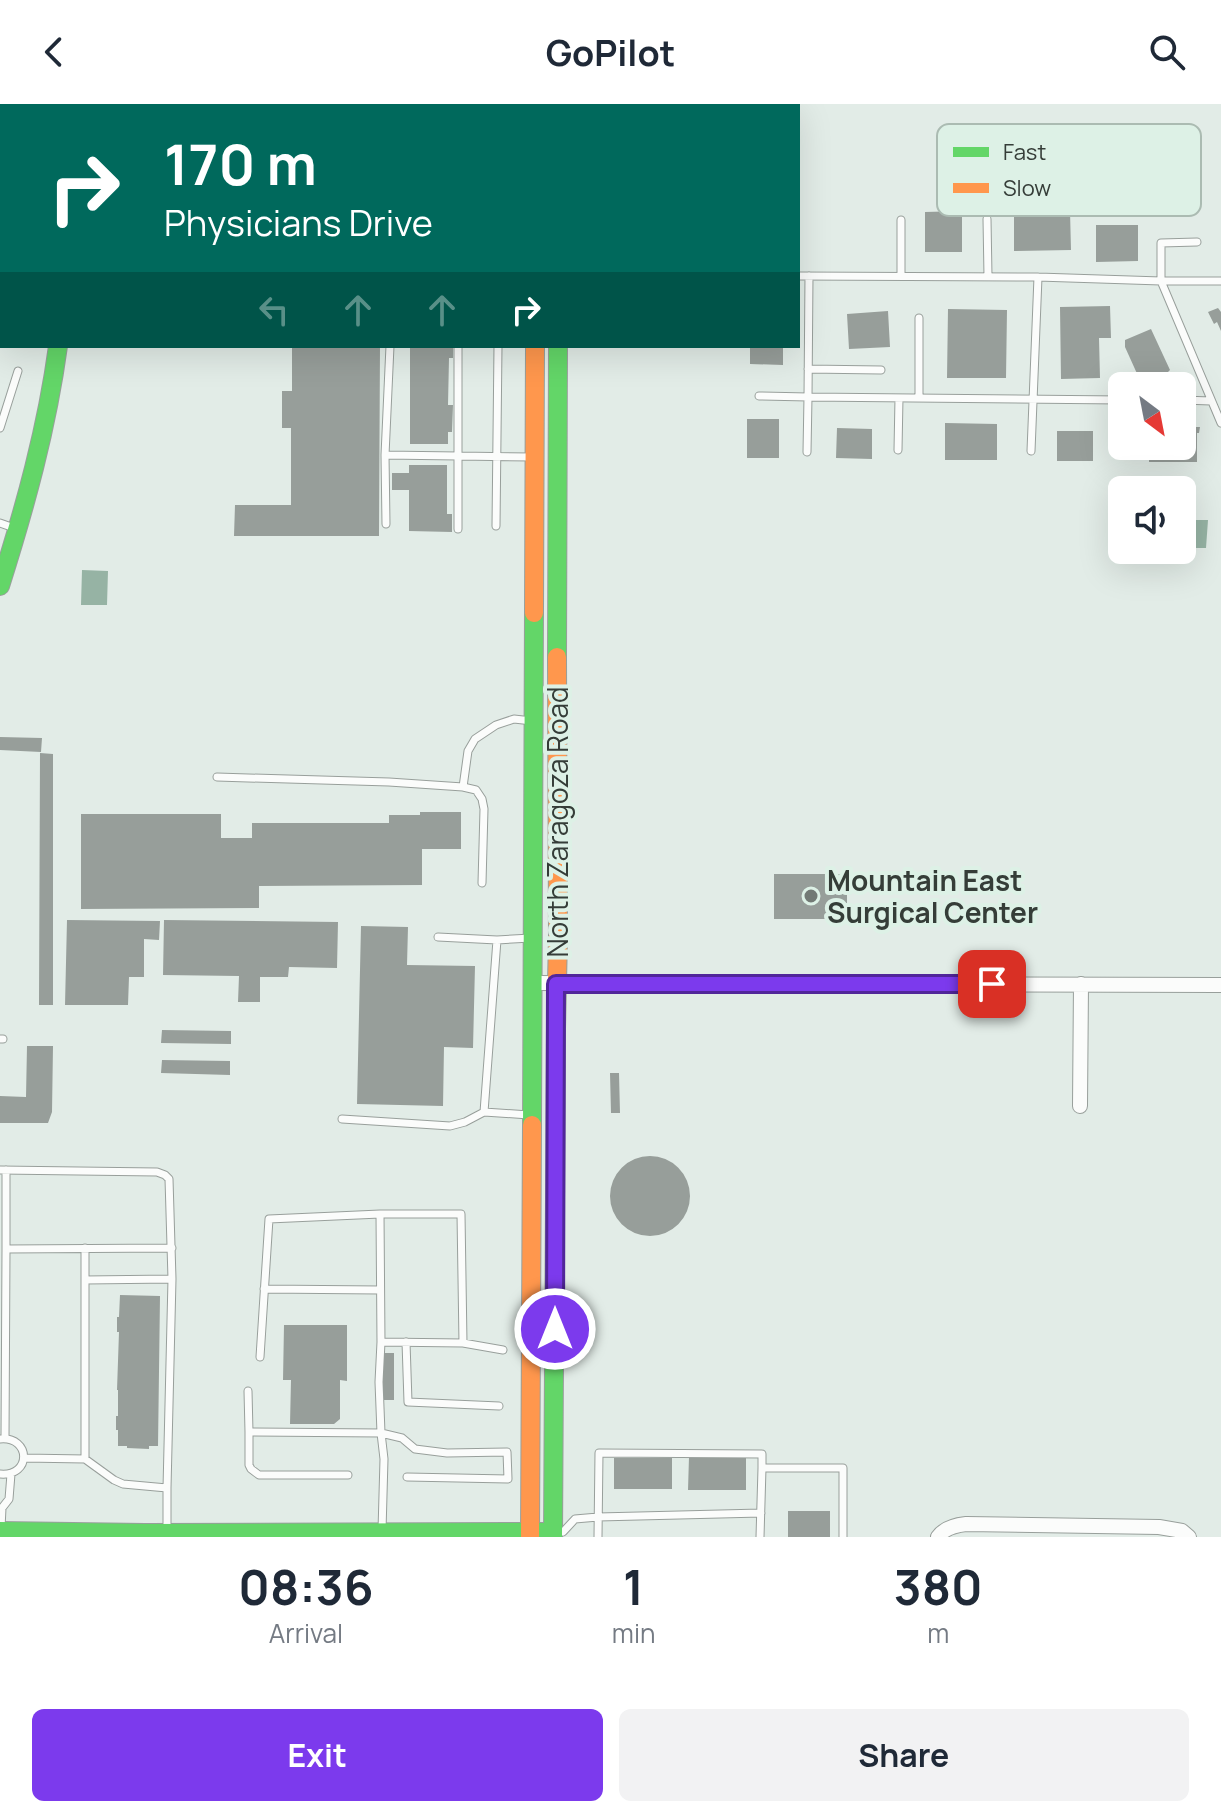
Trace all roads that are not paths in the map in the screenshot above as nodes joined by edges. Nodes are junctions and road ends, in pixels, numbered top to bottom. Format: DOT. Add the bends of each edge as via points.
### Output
graph roads {
  1 [pos="987,219"];
  2 [pos="901,220"];
  3 [pos="1197,242"];
  4 [pos="800,276"];
  5 [pos="809,276"];
  6 [pos="901,276"];
  7 [pos="988,276"];
  8 [pos="1038,277"];
  9 [pos="1161,281"];
  10 [pos="1221,281"];
  11 [pos="919,318"];
  12 [pos="58,348"];
  13 [pos="390,348"];
  14 [pos="458,348"];
  15 [pos="498,348"];
  16 [pos="535,348"];
  17 [pos="558,348"];
  18 [pos="808,369"];
  19 [pos="881,370"];
  20 [pos="18,371"];
  21 [pos="759,396"];
  22 [pos="808,397"];
  23 [pos="899,398"];
  24 [pos="919,398"];
  25 [pos="1034,399"];
  26 [pos="1108,400"];
  27 [pos="1196,400"];
  28 [pos="1211,401"];
  29 [pos="1221,423"];
  30 [pos="0,428"];
  31 [pos="898,450"];
  32 [pos="1031,451"];
  33 [pos="807,452"];
  34 [pos="385,455"];
  35 [pos="458,456"];
  36 [pos="498,456"];
  37 [pos="534,457"];
  38 [pos="386,524"];
  39 [pos="9,526"];
  40 [pos="496,526"];
  41 [pos="458,529"];
  42 [pos="0,586"];
  43 [pos="535,595"];
  44 [pos="558,640"];
  45 [pos="534,722"];
  46 [pos="217,777"];
  47 [pos="463,787"];
  48 [pos="482,883"];
  49 [pos="438,937"];
  50 [pos="533,938"];
  51 [pos="497,940"];
  52 [pos="533,983"];
  53 [pos="556,984"];
  54 [pos="1081,984"];
  55 [pos="1221,985"];
  56 [pos="1080,1106"];
  57 [pos="484,1112"];
  58 [pos="531,1115"];
  59 [pos="342,1119"];
  60 [pos="3,1170"];
  61 [pos="556,1190"];
  62 [pos="380,1214"];
  63 [pos="85,1248"];
  64 [pos="172,1248"];
  65 [pos="6,1249"];
  66 [pos="172,1279"];
  67 [pos="85,1280"];
  68 [pos="264,1289"];
  69 [pos="380,1290"];
  70 [pos="381,1342"];
  71 [pos="406,1342"];
  72 [pos="463,1343"];
  73 [pos="503,1350"];
  74 [pos="260,1357"];
  75 [pos="248,1391"];
  76 [pos="499,1406"];
  77 [pos="249,1432"];
  78 [pos="381,1433"];
  79 [pos="2,1439"];
  80 [pos="24,1458"];
  81 [pos="85,1459"];
  82 [pos="762,1468"];
  83 [pos="0,1474"];
  84 [pos="11,1474"];
  85 [pos="348,1475"];
  86 [pos="407,1477"];
  87 [pos="167,1488"];
  88 [pos="1,1507"];
  89 [pos="761,1513"];
  90 [pos="598,1517"];
  91 [pos="1,1531"];
  92 [pos="167,1533"];
  93 [pos="382,1533"];
  94 [pos="233,1535"];
  95 [pos="362,1535"];
  96 [pos="458,1535"];
  97 [pos="530,1535"];
  98 [pos="560,1535"];
  99 [pos="598,1537"];
  100 [pos="760,1537"];
  101 [pos="843,1537"];
  102 [pos="938,1537"];
  103 [pos="1189,1537"];
  1 -- 7 [label="lane"];
  2 -- 6 [label="lane"];
  3 -- 9 [label="lane" via="1161,243"];
  4 -- 5 [label="lane"];
  5 -- 6 [label="lane"];
  5 -- 18 [label="lane"];
  6 -- 7 [label="lane"];
  7 -- 8 [label="lane"];
  8 -- 9 [label="lane"];
  8 -- 25 [label="lane"];
  9 -- 10 [label="lane"];
  9 -- 28 [label="lane"];
  11 -- 24 [label="lane"];
  12 -- 39 [label="main road" via="33,478"];
  13 -- 34 [label="lane"];
  14 -- 35 [label="lane"];
  15 -- 36 [label="lane"];
  16 -- 37 [label="main road, North Zaragoza Road"];
  17 -- 44 [label="main road, North Zaragoza Road"];
  18 -- 19 [label="lane"];
  18 -- 22 [label="lane"];
  20 -- 30 [label="lane"];
  21 -- 22 [label="lane"];
  22 -- 23 [label="lane"];
  22 -- 33 [label="lane"];
  23 -- 24 [label="lane"];
  23 -- 31 [label="lane"];
  24 -- 25 [label="lane"];
  25 -- 26 [label="lane"];
  25 -- 32 [label="lane"];
  27 -- 28 [label="lane"];
  28 -- 29 [label="lane"];
  34 -- 35 [label="lane"];
  34 -- 38 [label="lane"];
  35 -- 36 [label="lane"];
  35 -- 41 [label="lane"];
  36 -- 37 [label="lane"];
  36 -- 40 [label="lane"];
  37 -- 43 [label="main road, North Zaragoza Road"];
  39 -- 42 [label="main road"];
  43 -- 44 [label="main road"];
  43 -- 45 [label="main road, North Zaragoza Road"];
  44 -- 53 [label="main road, North Zaragoza Road"];
  45 -- 47 [label="lane" via="514,719 475,739"];
  45 -- 50 [label="main road, North Zaragoza Road"];
  46 -- 47 [label="lane"];
  47 -- 48 [label="lane" via="476,790 484,809"];
  49 -- 51 [label="lane"];
  50 -- 51 [label="lane"];
  50 -- 52 [label="main road, North Zaragoza Road"];
  51 -- 57 [label="lane"];
  52 -- 53 [label="street"];
  52 -- 58 [label="main road, North Zaragoza Road"];
  53 -- 54 [label="street"];
  53 -- 61 [label="main road, North Zaragoza Road"];
  54 -- 55 [label="street"];
  54 -- 56 [label="street"];
  57 -- 58 [label="lane"];
  57 -- 59 [label="lane" via="450,1126"];
  58 -- 61 [label="main road" via="543,1123 546,1175"];
  58 -- 97 [label="main road, North Zaragoza Road"];
  60 -- 64 [label="lane" via="165,1175"];
  60 -- 65 [label="lane"];
  61 -- 98 [label="main road, North Zaragoza Road"];
  62 -- 68 [label="lane" via="269,1219"];
  62 -- 69 [label="lane"];
  62 -- 72 [label="lane" via="461,1214"];
  63 -- 64 [label="lane"];
  63 -- 65 [label="lane"];
  63 -- 67 [label="lane"];
  64 -- 66 [label="lane"];
  65 -- 79 [label="lane"];
  66 -- 67 [label="lane"];
  66 -- 87 [label="lane"];
  67 -- 81 [label="lane"];
  68 -- 69 [label="lane"];
  68 -- 74 [label="lane"];
  69 -- 70 [label="lane"];
  70 -- 71 [label="lane"];
  70 -- 78 [label="lane"];
  71 -- 72 [label="lane"];
  71 -- 76 [label="lane" via="408,1402"];
  72 -- 73 [label="lane"];
  75 -- 77 [label="lane"];
  77 -- 78 [label="lane"];
  77 -- 85 [label="lane" via="249,1465 259,1475"];
  78 -- 86 [label="lane" via="402,1438 415,1449 507,1452 508,1479"];
  78 -- 93 [label="lane"];
  79 -- 80 [label="lane" via="21,1446"];
  80 -- 81 [label="lane"];
  80 -- 84 [label="lane"];
  81 -- 87 [label="lane" via="123,1484"];
  82 -- 89 [label="lane"];
  82 -- 90 [label="lane" via="762,1454 599,1453"];
  82 -- 101 [label="lane" via="843,1468"];
  83 -- 84 [label="lane"];
  84 -- 88 [label="lane" via="9,1499"];
  87 -- 92 [label="lane"];
  88 -- 91 [label="lane"];
  89 -- 90 [label="lane"];
  89 -- 100 [label="lane"];
  90 -- 98 [label="lane" via="575,1519"];
  90 -- 99 [label="lane"];
  91 -- 92 [label="main road"];
  92 -- 94 [label="main road"];
  93 -- 95 [label="main road"];
  93 -- 96 [label="main road"];
  94 -- 95 [label="main road"];
  96 -- 97 [label="main road"];
  97 -- 98 [label="main road"];
  102 -- 103 [label="street" via="966,1524 1159,1527"];
}
